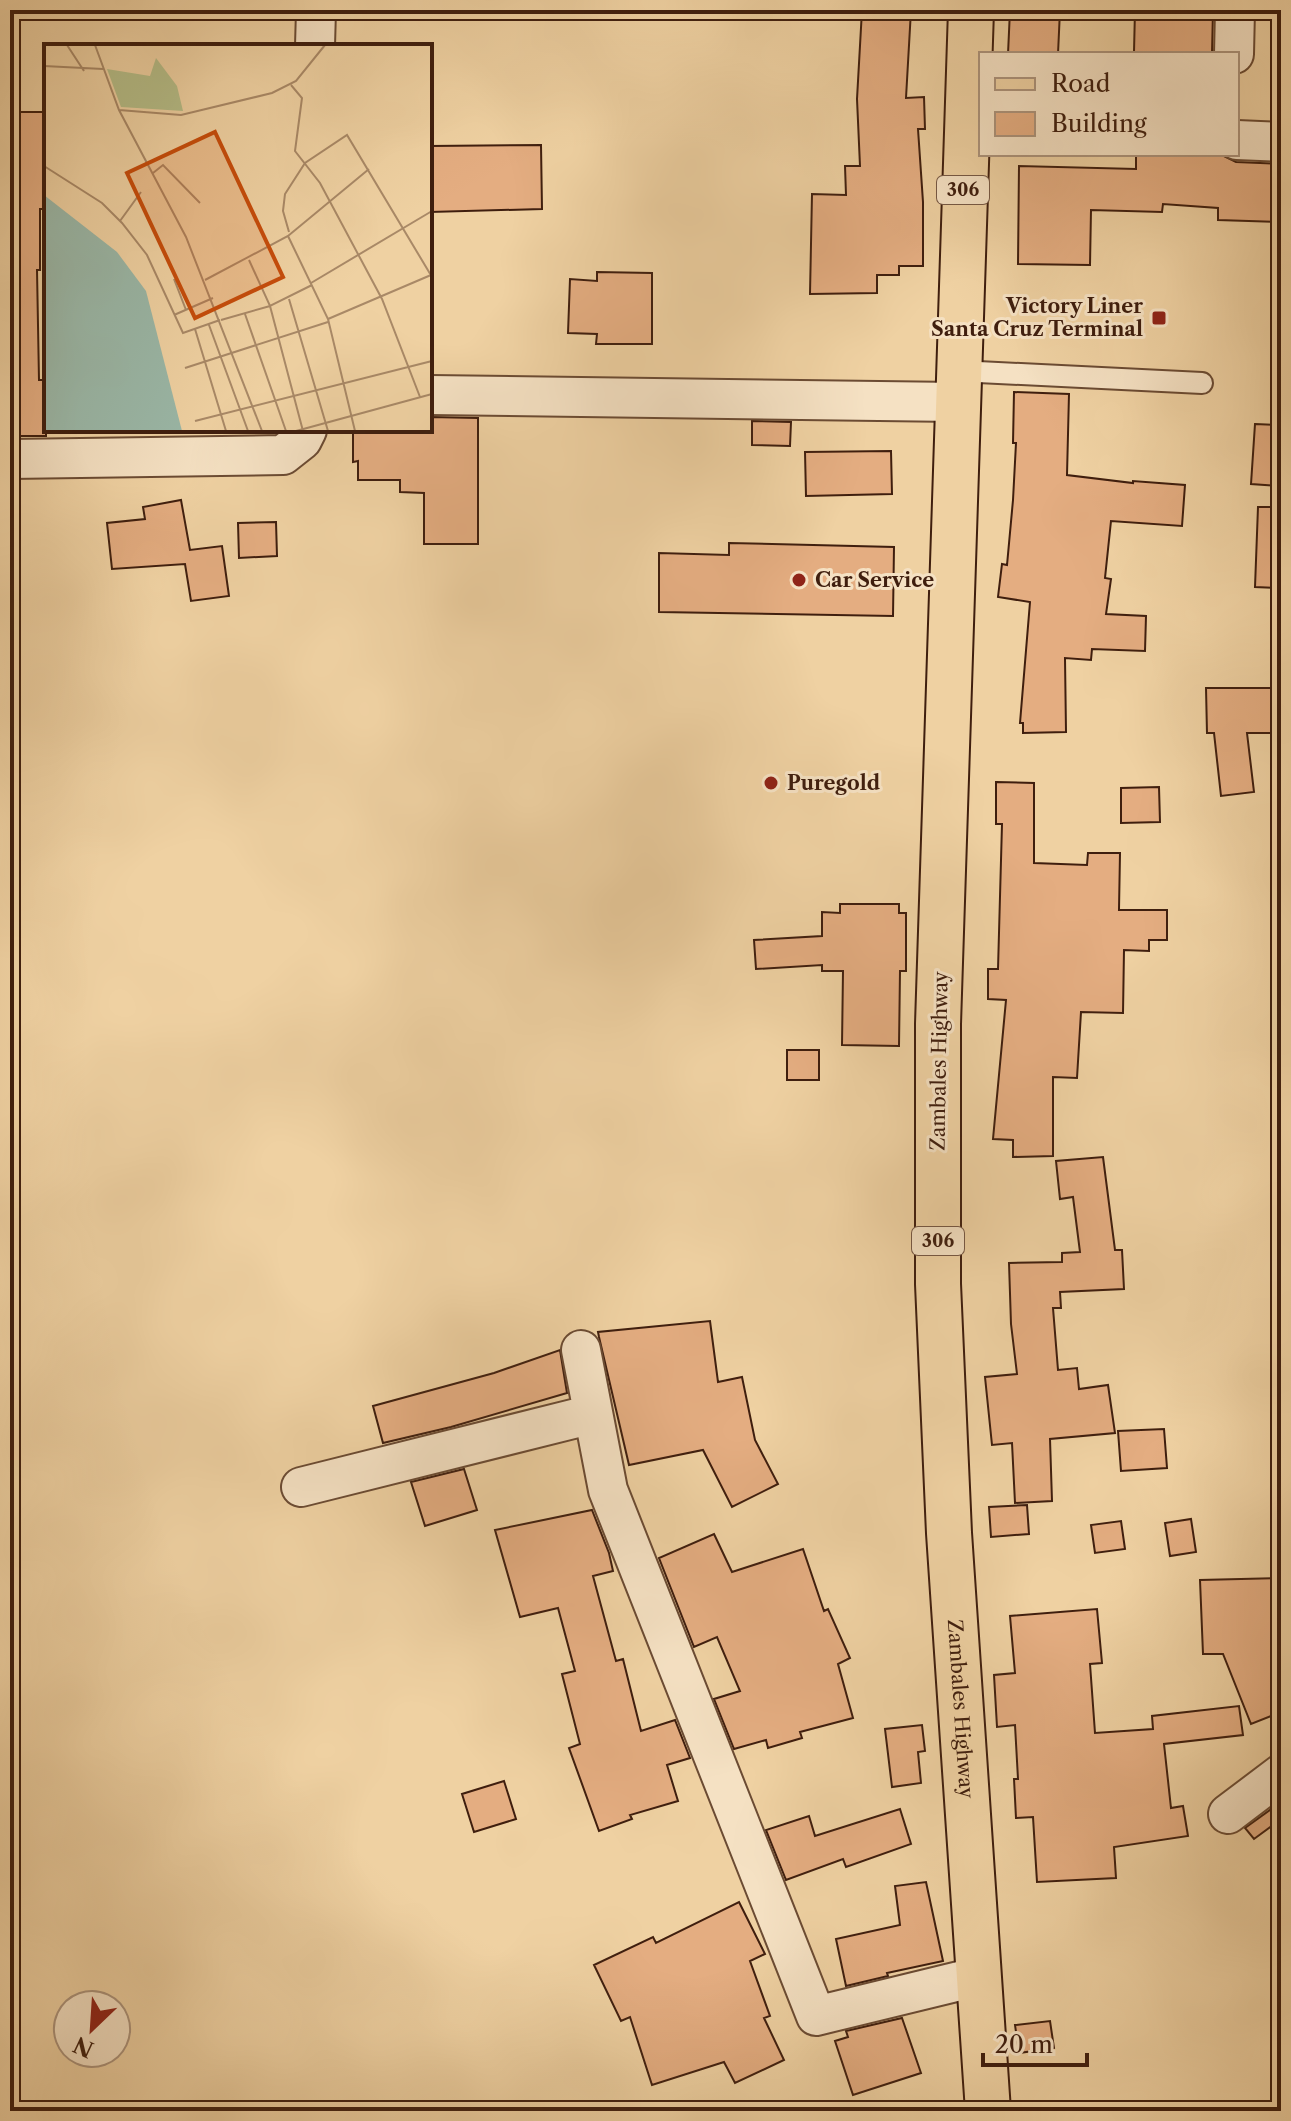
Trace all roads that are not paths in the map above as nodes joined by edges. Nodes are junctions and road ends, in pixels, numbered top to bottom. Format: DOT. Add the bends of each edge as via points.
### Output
graph roads {
  1 [pos="316,10"];
  2 [pos="971,10"];
  3 [pos="1235,10"];
  4 [pos="315,44"];
  5 [pos="1234,52"];
  6 [pos="973,138"];
  7 [pos="1239,140"];
  8 [pos="1281,142"];
  9 [pos="1202,383"];
  10 [pos="957,386"];
  11 [pos="432,395"];
  12 [pos="306,432"];
  13 [pos="10,459"];
  14 [pos="581,1350"];
  15 [pos="593,1414"];
  16 [pos="301,1487"];
  17 [pos="1281,1774"];
  18 [pos="1228,1814"];
  19 [pos="980,1976"];
  20 [pos="988,2111"];
  1 -- 4 [label="street"];
  2 -- 6 [label="main road, Zambales Highway / 306"];
  3 -- 5 [label="street"];
  6 -- 10 [label="main road, Zambales Highway / 306"];
  7 -- 8 [label="street"];
  9 -- 10 [label="lane"];
  10 -- 11 [label="street"];
  10 -- 19 [label="main road, Zambales Highway / 306" via="938,1024 938,1284 949,1533"];
  12 -- 13 [label="street" via="283,455"];
  14 -- 15 [label="street"];
  15 -- 16 [label="street"];
  15 -- 19 [label="street" via="608,1490 816,2016"];
  17 -- 18 [label="street"];
  19 -- 20 [label="main road, Zambales Highway / 306"];
}
